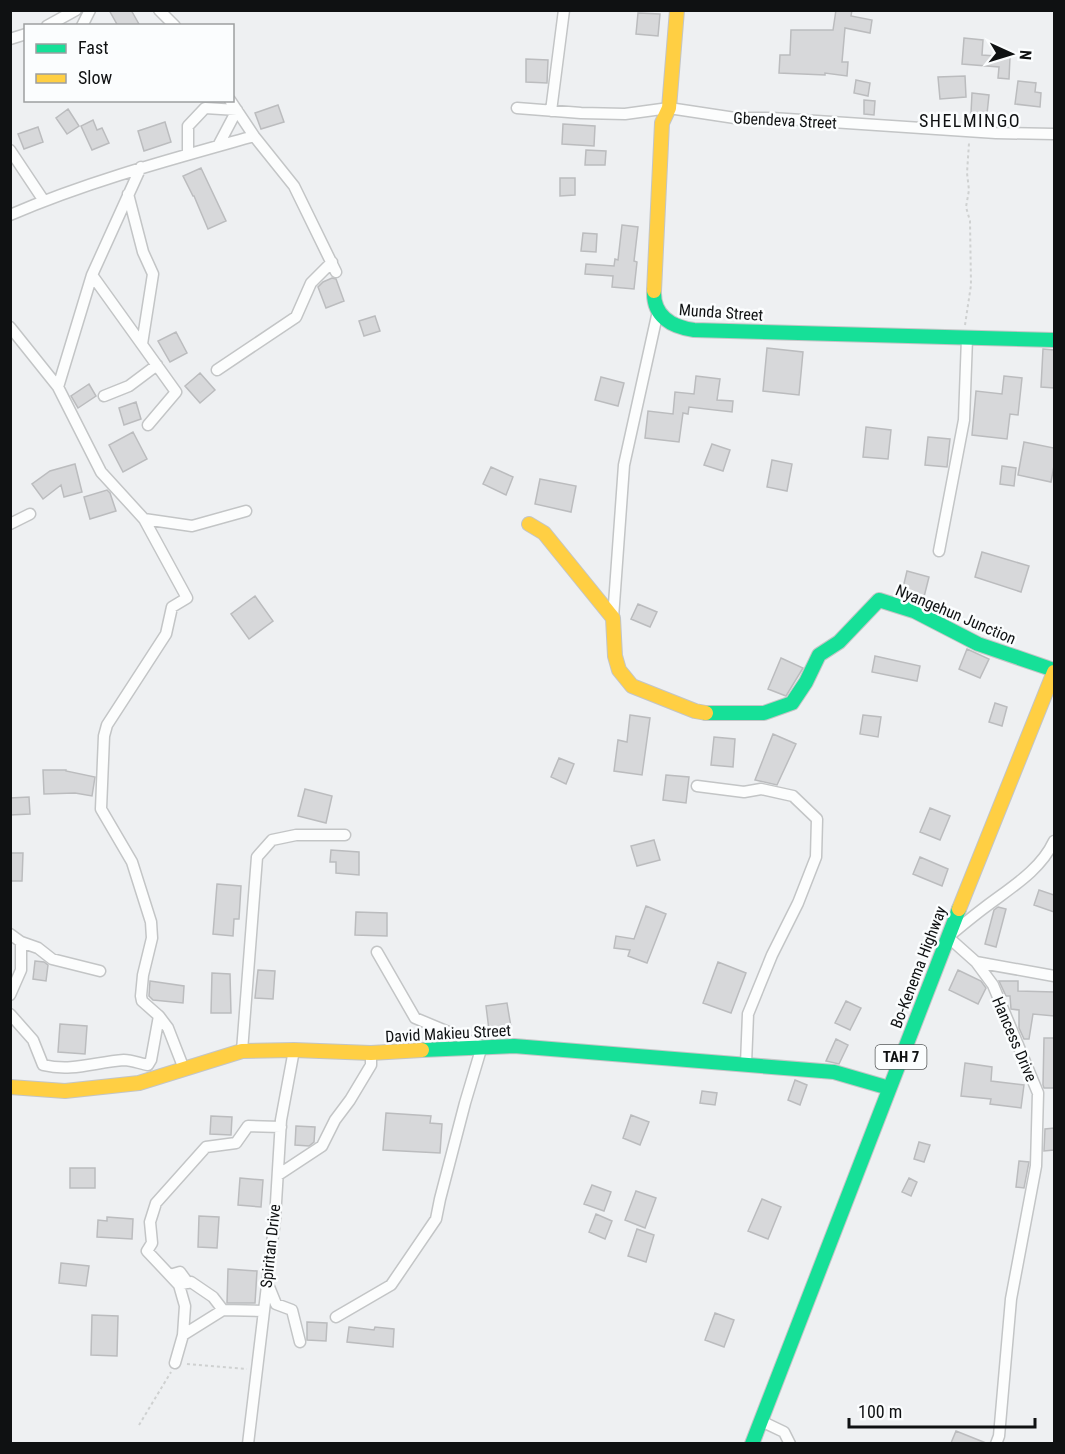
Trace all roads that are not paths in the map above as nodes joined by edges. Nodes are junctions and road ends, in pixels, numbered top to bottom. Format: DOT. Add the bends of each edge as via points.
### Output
graph roads {
  1 [pos="76,10"];
  2 [pos="90,10"];
  3 [pos="158,10"];
  4 [pos="564,10"];
  5 [pos="677,10"];
  6 [pos="51,24"];
  7 [pos="83,24"];
  8 [pos="173,24"];
  9 [pos="231,102"];
  10 [pos="517,108"];
  11 [pos="669,108"];
  12 [pos="237,110"];
  13 [pos="551,111"];
  14 [pos="1054,134"];
  15 [pos="254,136"];
  16 [pos="218,146"];
  17 [pos="10,150"];
  18 [pos="188,154"];
  19 [pos="141,167"];
  20 [pos="128,194"];
  21 [pos="44,201"];
  22 [pos="10,215"];
  23 [pos="92,275"];
  24 [pos="658,311"];
  25 [pos="10,327"];
  26 [pos="965,338"];
  27 [pos="1054,340"];
  28 [pos="142,344"];
  29 [pos="157,365"];
  30 [pos="217,370"];
  31 [pos="58,387"];
  32 [pos="104,396"];
  33 [pos="148,425"];
  34 [pos="246,512"];
  35 [pos="30,514"];
  36 [pos="144,519"];
  37 [pos="10,524"];
  38 [pos="529,524"];
  39 [pos="939,552"];
  40 [pos="613,618"];
  41 [pos="1054,671"];
  42 [pos="697,786"];
  43 [pos="345,835"];
  44 [pos="1054,841"];
  45 [pos="10,934"];
  46 [pos="948,937"];
  47 [pos="21,942"];
  48 [pos="377,951"];
  49 [pos="976,962"];
  50 [pos="100,971"];
  51 [pos="1054,976"];
  52 [pos="10,994"];
  53 [pos="10,1014"];
  54 [pos="159,1016"];
  55 [pos="482,1046"];
  56 [pos="294,1050"];
  57 [pos="242,1052"];
  58 [pos="371,1053"];
  59 [pos="746,1064"];
  60 [pos="184,1069"];
  61 [pos="10,1087"];
  62 [pos="889,1088"];
  63 [pos="281,1127"];
  64 [pos="278,1175"];
  65 [pos="267,1282"];
  66 [pos="183,1284"];
  67 [pos="223,1310"];
  68 [pos="262,1311"];
  69 [pos="336,1317"];
  70 [pos="183,1335"];
  71 [pos="300,1342"];
  72 [pos="176,1363"];
  73 [pos="760,1421"];
  74 [pos="248,1443"];
  75 [pos="752,1443"];
  76 [pos="790,1443"];
  77 [pos="996,1443"];
  1 -- 6 [label="street"];
  2 -- 7 [label="street"];
  3 -- 8 [label="street"];
  4 -- 13 [label="street"];
  5 -- 11 [label="main road, Munda Street"];
  9 -- 12 [label="street"];
  10 -- 13 [label="street, Gbendeva Street"];
  11 -- 13 [label="street, Gbendeva Street" via="625,114"];
  11 -- 14 [label="street, Gbendeva Street" via="735,118"];
  11 -- 24 [label="main road, Munda Street" via="662,123 657,196 654,298"];
  12 -- 15 [label="street"];
  12 -- 16 [label="street"];
  12 -- 18 [label="street" via="205,108 188,126"];
  15 -- 16 [label="street"];
  15 -- 30 [label="street" via="294,186 334,267 311,283 296,317"];
  16 -- 18 [label="street"];
  17 -- 21 [label="street"];
  18 -- 19 [label="street"];
  19 -- 20 [label="street"];
  19 -- 21 [label="street"];
  20 -- 23 [label="street"];
  20 -- 28 [label="street" via="153,274"];
  21 -- 22 [label="street"];
  23 -- 28 [label="street"];
  23 -- 31 [label="street"];
  24 -- 26 [label="main road, Munda Street" via="676,328 694,330"];
  24 -- 40 [label="street" via="624,465"];
  25 -- 31 [label="street"];
  26 -- 27 [label="main road, Munda Street"];
  26 -- 39 [label="street" via="964,420"];
  28 -- 29 [label="street"];
  29 -- 32 [label="street" via="129,386"];
  29 -- 33 [label="street" via="176,392"];
  31 -- 36 [label="street" via="101,472"];
  34 -- 36 [label="street" via="192,526"];
  35 -- 37 [label="street"];
  36 -- 54 [label="street" via="187,598 172,607 166,634 107,724 101,809 132,862 151,922 152,938 141,996"];
  38 -- 40 [label="main road" via="544,533"];
  40 -- 41 [label="main road, Nyangehun Junction" via="615,656 619,670 632,686 695,711 714,714 764,713 792,703 819,655 839,642 879,600 893,602 968,639"];
  41 -- 46 [label="main road, Bo-Kenema Highway / TAH 7"];
  42 -- 59 [label="street" via="744,792 761,789 794,796 817,819 816,857 748,1014"];
  43 -- 57 [label="street" via="296,835 272,840 257,857"];
  44 -- 46 [label="street" via="1048,854 1014,888"];
  45 -- 47 [label="street"];
  46 -- 49 [label="street, Hancess Drive"];
  46 -- 62 [label="main road, Bo-Kenema Highway / TAH 7"];
  47 -- 50 [label="street" via="52,959"];
  47 -- 52 [label="street" via="21,970"];
  48 -- 55 [label="street" via="415,1018"];
  49 -- 51 [label="street"];
  49 -- 77 [label="street, Hancess Drive" via="993,985 1038,1093 1036,1166 1011,1299"];
  53 -- 54 [label="street" via="33,1040 43,1065 54,1068 126,1060 148,1065"];
  54 -- 60 [label="street" via="168,1028"];
  55 -- 58 [label="main road, David Makieu Street"];
  55 -- 59 [label="main road, David Makieu Street"];
  55 -- 69 [label="street" via="436,1219 391,1285"];
  56 -- 57 [label="main road, David Makieu Street"];
  56 -- 58 [label="main road, David Makieu Street"];
  56 -- 63 [label="street, Spiritan Drive"];
  57 -- 60 [label="main road, David Makieu Street"];
  58 -- 64 [label="street" via="371,1065 322,1146"];
  59 -- 62 [label="main road, David Makieu Street" via="834,1072"];
  60 -- 61 [label="main road, David Makieu Street" via="139,1083 65,1091"];
  62 -- 73 [label="main road, Bo-Kenema Highway / TAH 7"];
  63 -- 64 [label="street, Spiritan Drive"];
  63 -- 66 [label="street" via="248,1126 236,1143 206,1147 156,1203 150,1222 152,1243 147,1251"];
  64 -- 65 [label="street, Spiritan Drive"];
  65 -- 68 [label="street, Spiritan Drive"];
  65 -- 71 [label="street" via="276,1304 292,1310"];
  66 -- 67 [label="street" via="191,1282 213,1297"];
  66 -- 70 [label="street"];
  67 -- 68 [label="street"];
  67 -- 70 [label="street"];
  68 -- 74 [label="street, Spiritan Drive"];
  70 -- 72 [label="street"];
  73 -- 75 [label="main road, Bo-Kenema Highway / TAH 7"];
  73 -- 76 [label="street" via="784,1432"];
}
